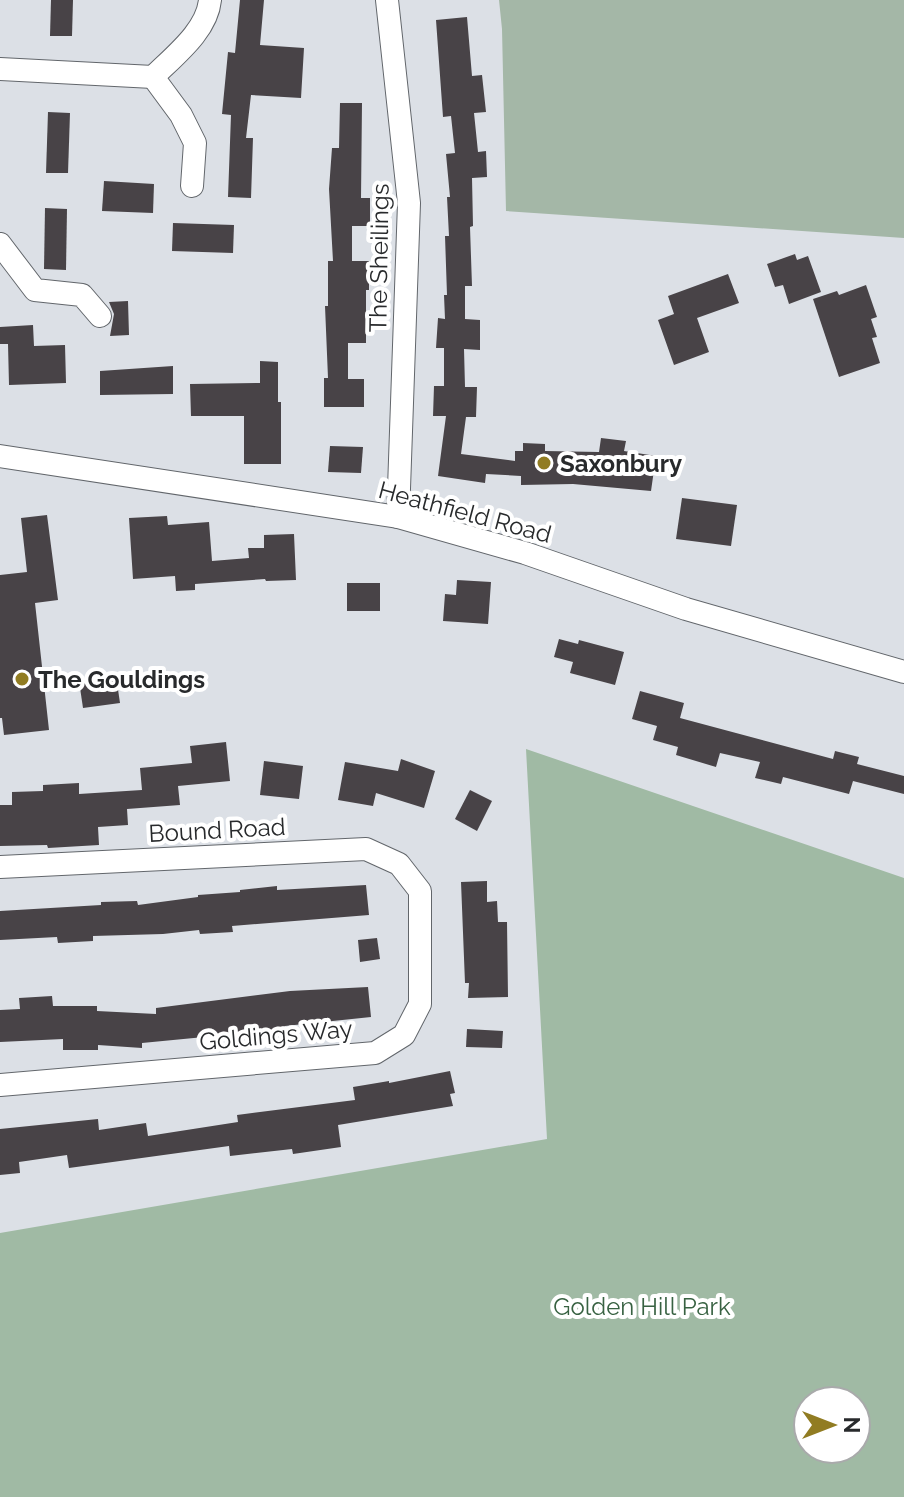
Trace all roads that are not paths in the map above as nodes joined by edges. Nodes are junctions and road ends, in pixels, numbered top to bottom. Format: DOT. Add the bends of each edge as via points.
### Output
graph roads {
  1 [pos="210,0"];
  2 [pos="387,0"];
  3 [pos="0,69"];
  4 [pos="153,77"];
  5 [pos="192,186"];
  6 [pos="0,244"];
  7 [pos="100,316"];
  8 [pos="0,456"];
  9 [pos="398,517"];
  10 [pos="904,672"];
  11 [pos="0,867"];
  12 [pos="420,891"];
  13 [pos="0,1085"];
  1 -- 4 [label="street" via="190,40"];
  2 -- 9 [label="street, The Sheilings" via="409,203"];
  3 -- 4 [label="street"];
  4 -- 5 [label="street" via="195,143"];
  6 -- 7 [label="street" via="35,290 82,295"];
  8 -- 9 [label="street, Heathfield Road"];
  9 -- 10 [label="street, Heathfield Road"];
  11 -- 12 [label="street, Bound Road" via="366,849 399,864"];
  12 -- 13 [label="street, Goldings Way" via="420,1004 404,1035 375,1053"];
}
